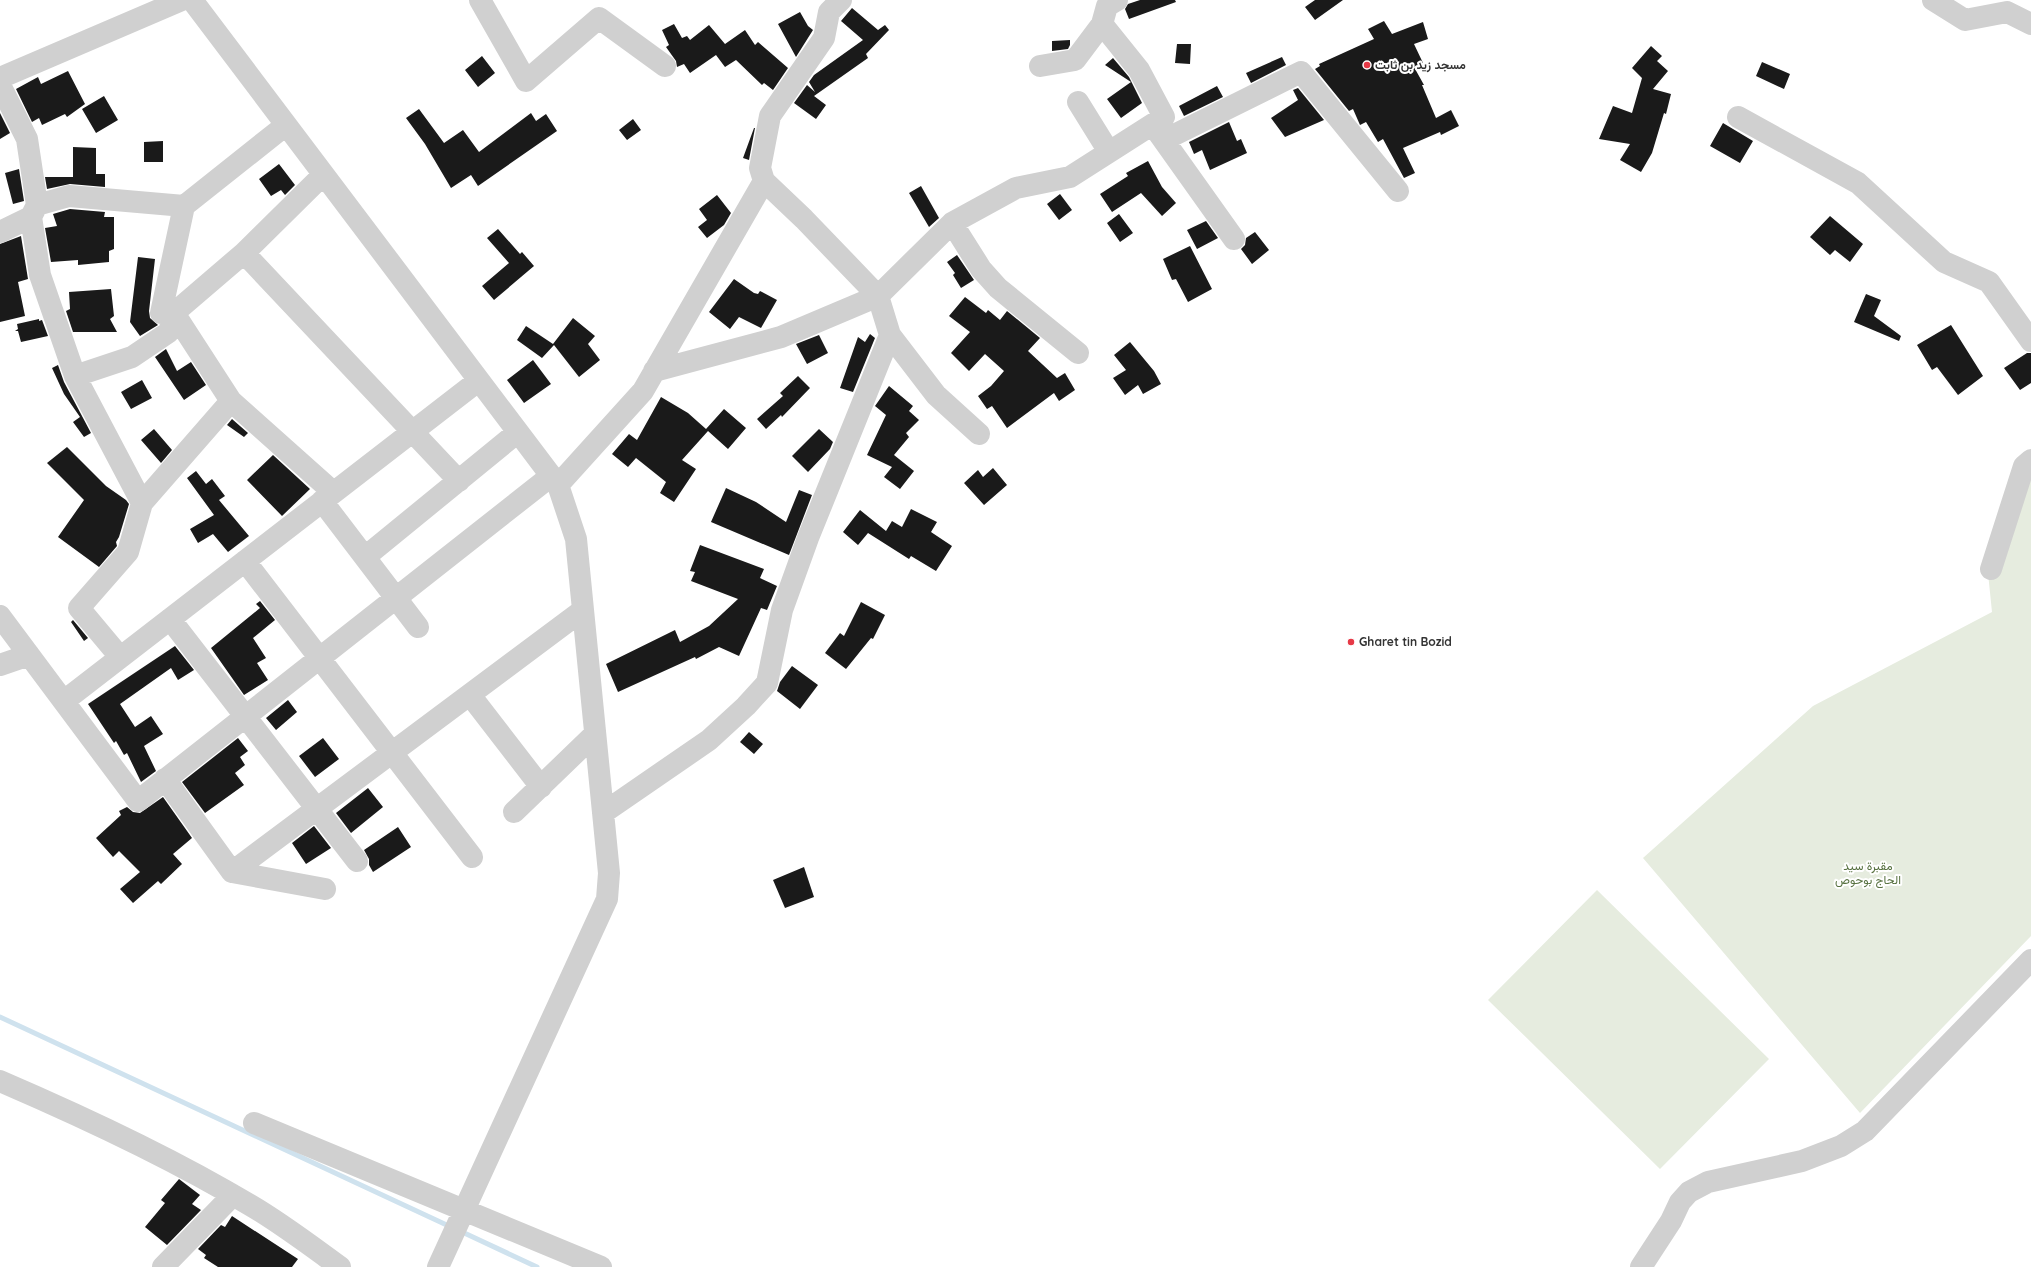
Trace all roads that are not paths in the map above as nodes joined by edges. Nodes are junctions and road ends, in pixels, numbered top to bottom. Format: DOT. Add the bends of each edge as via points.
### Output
graph roads {
  1 [pos="182,0"];
  2 [pos="192,0"];
  3 [pos="480,0"];
  4 [pos="841,0"];
  5 [pos="1117,0"];
  6 [pos="1933,0"];
  7 [pos="1102,24"];
  8 [pos="2031,24"];
  9 [pos="665,66"];
  10 [pos="1040,66"];
  11 [pos="0,78"];
  12 [pos="0,85"];
  13 [pos="1078,102"];
  14 [pos="1738,117"];
  15 [pos="286,125"];
  16 [pos="1158,132"];
  17 [pos="1109,152"];
  18 [pos="323,175"];
  19 [pos="764,181"];
  20 [pos="1398,191"];
  21 [pos="184,206"];
  22 [pos="34,211"];
  23 [pos="952,223"];
  24 [pos="0,232"];
  25 [pos="1234,240"];
  26 [pos="244,253"];
  27 [pos="878,296"];
  28 [pos="174,313"];
  29 [pos="890,335"];
  30 [pos="2031,341"];
  31 [pos="1078,353"];
  32 [pos="654,371"];
  33 [pos="76,376"];
  34 [pos="478,381"];
  35 [pos="231,401"];
  36 [pos="412,431"];
  37 [pos="518,432"];
  38 [pos="979,434"];
  39 [pos="2031,460"];
  40 [pos="459,481"];
  41 [pos="555,481"];
  42 [pos="328,497"];
  43 [pos="142,503"];
  44 [pos="365,557"];
  45 [pos="245,561"];
  46 [pos="1991,568"];
  47 [pos="396,598"];
  48 [pos="583,610"];
  49 [pos="0,616"];
  50 [pos="170,619"];
  51 [pos="418,627"];
  52 [pos="30,655"];
  53 [pos="120,657"];
  54 [pos="319,658"];
  55 [pos="0,665"];
  56 [pos="470,695"];
  57 [pos="64,701"];
  58 [pos="245,716"];
  59 [pos="595,734"];
  60 [pos="392,753"];
  61 [pos="165,779"];
  62 [pos="541,786"];
  63 [pos="317,809"];
  64 [pos="514,812"];
  65 [pos="603,813"];
  66 [pos="472,857"];
  67 [pos="357,860"];
  68 [pos="232,872"];
  69 [pos="325,889"];
  70 [pos="2031,960"];
  71 [pos="0,1081"];
  72 [pos="254,1123"];
  73 [pos="233,1195"];
  74 [pos="463,1210"];
  75 [pos="162,1267"];
  76 [pos="340,1267"];
  77 [pos="438,1267"];
  78 [pos="601,1267"];
  79 [pos="1640,1267"];
  1 -- 11 [label="street"];
  2 -- 15 [label="street"];
  3 -- 9 [label="street" via="526,81 599,18"];
  4 -- 19 [label="street" via="829,12 824,38 770,116 760,168"];
  5 -- 7 [label="street" via="1107,6"];
  6 -- 8 [label="street" via="1966,20 2007,12"];
  7 -- 10 [label="street" via="1075,60"];
  7 -- 16 [label="street" via="1140,70 1164,117"];
  12 -- 22 [label="street" via="27,139"];
  13 -- 17 [label="street"];
  14 -- 30 [label="street" via="1858,184 1944,262 1989,282"];
  15 -- 18 [label="street"];
  15 -- 21 [label="street"];
  16 -- 17 [label="street"];
  16 -- 20 [label="street" via="1301,72"];
  16 -- 25 [label="street"];
  17 -- 23 [label="street" via="1070,177 1016,188"];
  18 -- 26 [label="street"];
  18 -- 34 [label="street"];
  19 -- 27 [label="street"];
  19 -- 32 [label="street"];
  21 -- 22 [label="street" via="69,196"];
  21 -- 28 [label="street" via="161,313"];
  22 -- 24 [label="street"];
  22 -- 33 [label="street" via="40,275"];
  23 -- 27 [label="street"];
  23 -- 31 [label="street" via="981,269 998,288"];
  26 -- 28 [label="street"];
  26 -- 36 [label="street"];
  27 -- 29 [label="street"];
  27 -- 32 [label="street" via="781,337"];
  28 -- 33 [label="street" via="169,332 132,357"];
  28 -- 35 [label="street"];
  29 -- 38 [label="street" via="936,395"];
  29 -- 65 [label="street" via="808,538 782,610 767,683 709,740"];
  32 -- 41 [label="street" via="643,391"];
  33 -- 43 [label="street"];
  34 -- 36 [label="street"];
  34 -- 37 [label="street"];
  35 -- 42 [label="street"];
  35 -- 43 [label="street"];
  36 -- 40 [label="street"];
  36 -- 42 [label="street"];
  37 -- 40 [label="street"];
  37 -- 41 [label="street"];
  39 -- 46 [label="street" via="2024,466"];
  40 -- 44 [label="street"];
  41 -- 47 [label="street"];
  41 -- 48 [label="street" via="576,539"];
  42 -- 44 [label="street"];
  42 -- 45 [label="street"];
  43 -- 53 [label="street" via="128,552 79,608"];
  44 -- 47 [label="street"];
  45 -- 50 [label="street"];
  45 -- 54 [label="street"];
  47 -- 51 [label="street"];
  47 -- 54 [label="street"];
  48 -- 56 [label="street"];
  48 -- 59 [label="street"];
  49 -- 52 [label="street"];
  50 -- 53 [label="street"];
  50 -- 58 [label="street"];
  52 -- 55 [label="street"];
  52 -- 57 [label="street"];
  53 -- 57 [label="street"];
  54 -- 58 [label="street"];
  54 -- 60 [label="street"];
  56 -- 60 [label="street"];
  56 -- 62 [label="street"];
  57 -- 61 [label="street" via="138,801"];
  58 -- 61 [label="street"];
  58 -- 63 [label="street"];
  59 -- 62 [label="street"];
  59 -- 65 [label="street"];
  60 -- 63 [label="street"];
  60 -- 66 [label="street"];
  61 -- 68 [label="street"];
  62 -- 64 [label="street"];
  63 -- 67 [label="street"];
  63 -- 68 [label="street"];
  65 -- 74 [label="street" via="609,873 607,899"];
  68 -- 69 [label="street"];
  70 -- 79 [label="street" via="1865,1131 1841,1146 1802,1161 1708,1182 1689,1192 1680,1202 1671,1221"];
  71 -- 73 [label="street" via="156,1152"];
  72 -- 74 [label="street"];
  73 -- 75 [label="street"];
  73 -- 76 [label="street"];
  74 -- 77 [label="street"];
  74 -- 78 [label="street"];
}
